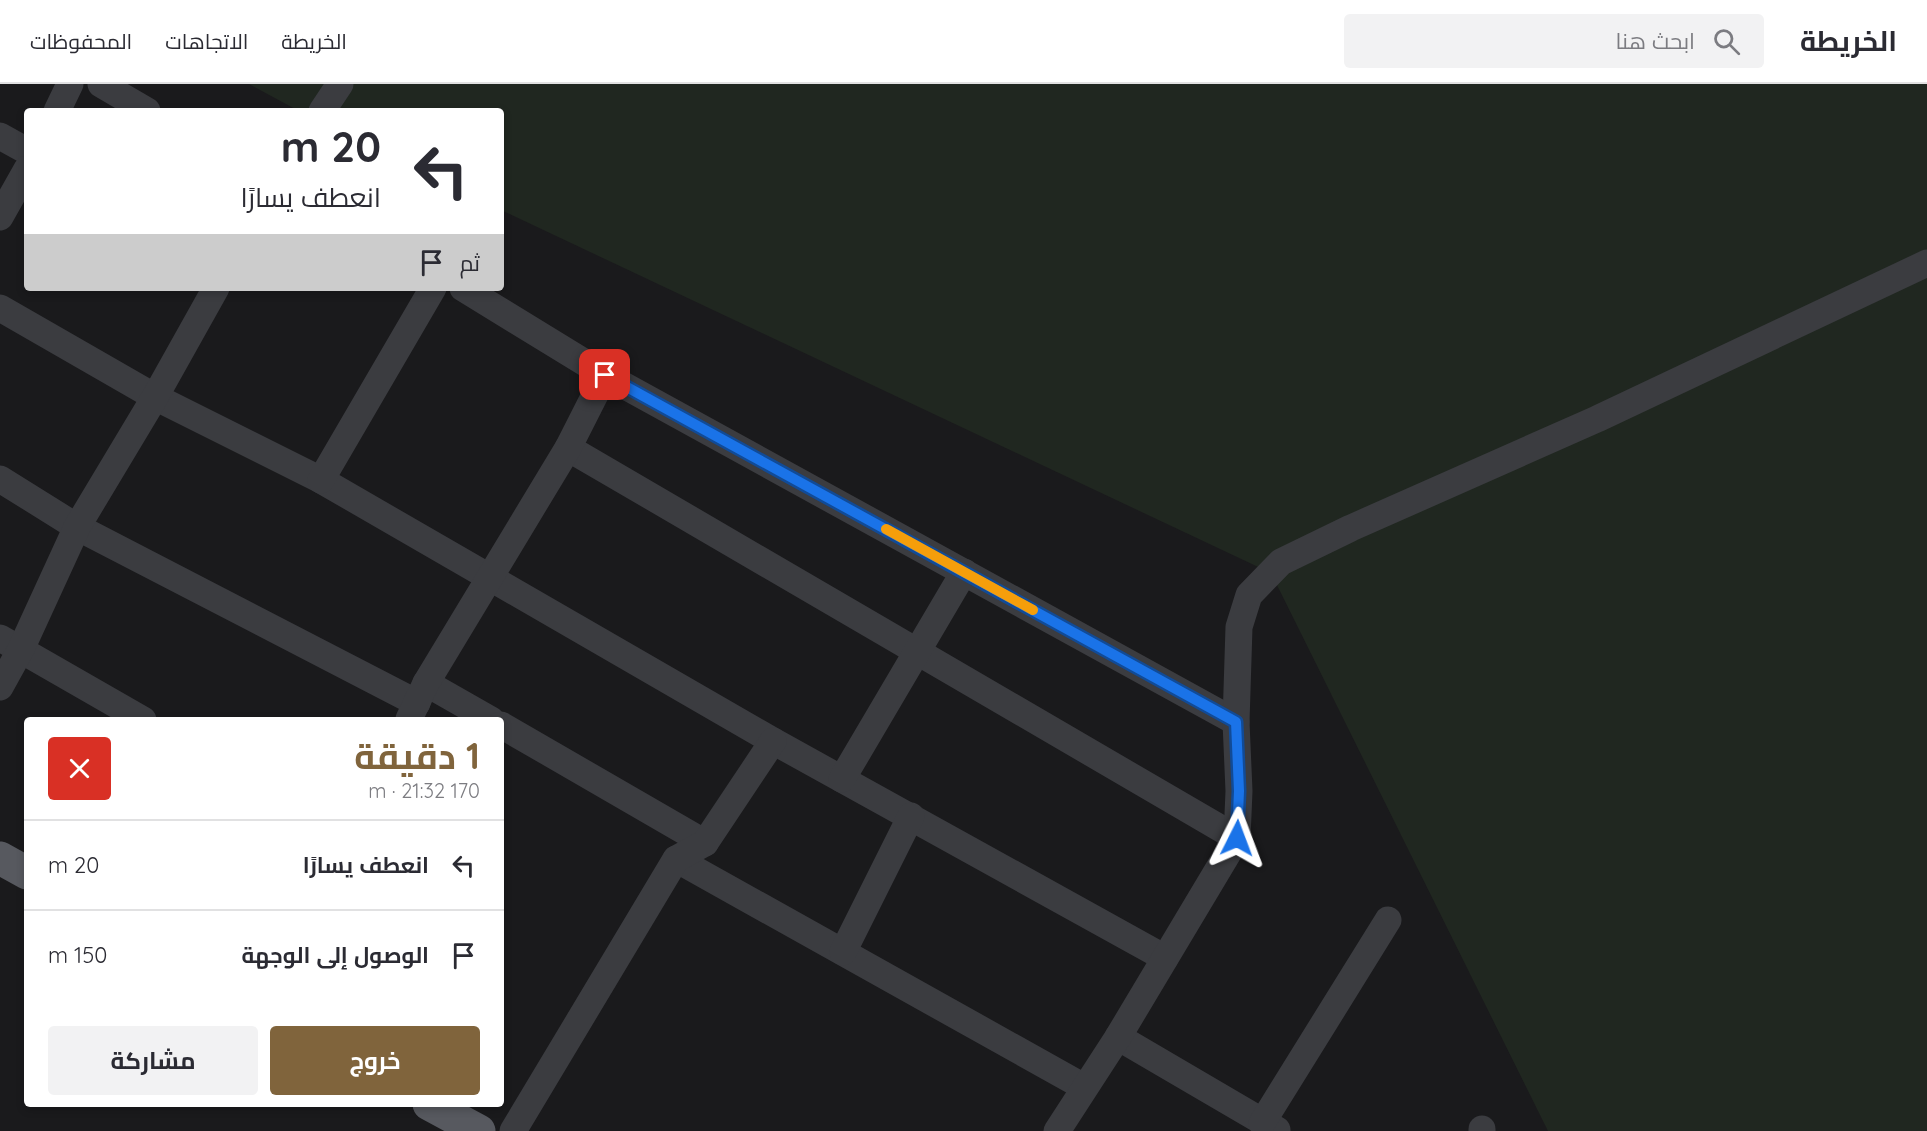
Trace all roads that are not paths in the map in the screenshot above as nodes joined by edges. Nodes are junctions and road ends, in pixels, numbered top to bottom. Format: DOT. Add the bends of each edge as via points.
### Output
graph roads {
  1 [pos="70,84"];
  2 [pos="101,84"];
  3 [pos="340,84"];
  4 [pos="58,108"];
  5 [pos="142,108"];
  6 [pos="324,108"];
  7 [pos="0,136"];
  8 [pos="24,149"];
  9 [pos="24,174"];
  10 [pos="0,217"];
  11 [pos="1927,263"];
  12 [pos="214,291"];
  13 [pos="432,291"];
  14 [pos="468,291"];
  15 [pos="0,308"];
  16 [pos="605,375"];
  17 [pos="155,397"];
  18 [pos="568,448"];
  19 [pos="0,479"];
  20 [pos="321,480"];
  21 [pos="77,527"];
  22 [pos="964,572"];
  23 [pos="490,577"];
  24 [pos="11,643"];
  25 [pos="918,651"];
  26 [pos="0,687"];
  27 [pos="417,702"];
  28 [pos="138,717"];
  29 [pos="480,717"];
  30 [pos="1236,722"];
  31 [pos="504,727"];
  32 [pos="773,741"];
  33 [pos="842,779"];
  34 [pos="911,816"];
  35 [pos="1237,838"];
  36 [pos="705,843"];
  37 [pos="0,858"];
  38 [pos="676,859"];
  39 [pos="24,871"];
  40 [pos="1388,920"];
  41 [pos="843,952"];
  42 [pos="1165,958"];
  43 [pos="1118,1037"];
  44 [pos="1084,1087"];
  45 [pos="435,1107"];
  46 [pos="1270,1127"];
  47 [pos="479,1131"];
  48 [pos="513,1131"];
  49 [pos="1057,1131"];
  1 -- 4 [label="street"];
  2 -- 5 [label="street"];
  3 -- 6 [label="street"];
  7 -- 8 [label="street"];
  9 -- 10 [label="street"];
  11 -- 30 [label="street" via="1281,562 1249,595 1243,611"];
  12 -- 17 [label="street"];
  13 -- 20 [label="street"];
  14 -- 16 [label="street"];
  15 -- 17 [label="street"];
  16 -- 18 [label="street"];
  16 -- 22 [label="street"];
  17 -- 20 [label="street"];
  17 -- 21 [label="street"];
  18 -- 23 [label="street"];
  18 -- 25 [label="street"];
  19 -- 21 [label="street"];
  20 -- 23 [label="street"];
  21 -- 24 [label="street"];
  21 -- 27 [label="street"];
  22 -- 25 [label="street"];
  22 -- 30 [label="street"];
  23 -- 27 [label="street"];
  23 -- 32 [label="street"];
  24 -- 26 [label="street"];
  24 -- 28 [label="street"];
  25 -- 33 [label="street"];
  25 -- 35 [label="street"];
  27 -- 29 [label="street"];
  30 -- 35 [label="street"];
  31 -- 36 [label="street"];
  32 -- 33 [label="street"];
  32 -- 36 [label="street"];
  33 -- 34 [label="street"];
  34 -- 41 [label="street"];
  34 -- 42 [label="street"];
  35 -- 42 [label="street"];
  36 -- 38 [label="street"];
  37 -- 39 [label="main road"];
  38 -- 41 [label="street"];
  38 -- 48 [label="street"];
  40 -- 46 [label="street"];
  41 -- 44 [label="street"];
  42 -- 43 [label="street"];
  43 -- 44 [label="street"];
  43 -- 46 [label="street"];
  44 -- 49 [label="street"];
  45 -- 47 [label="main road"];
}
